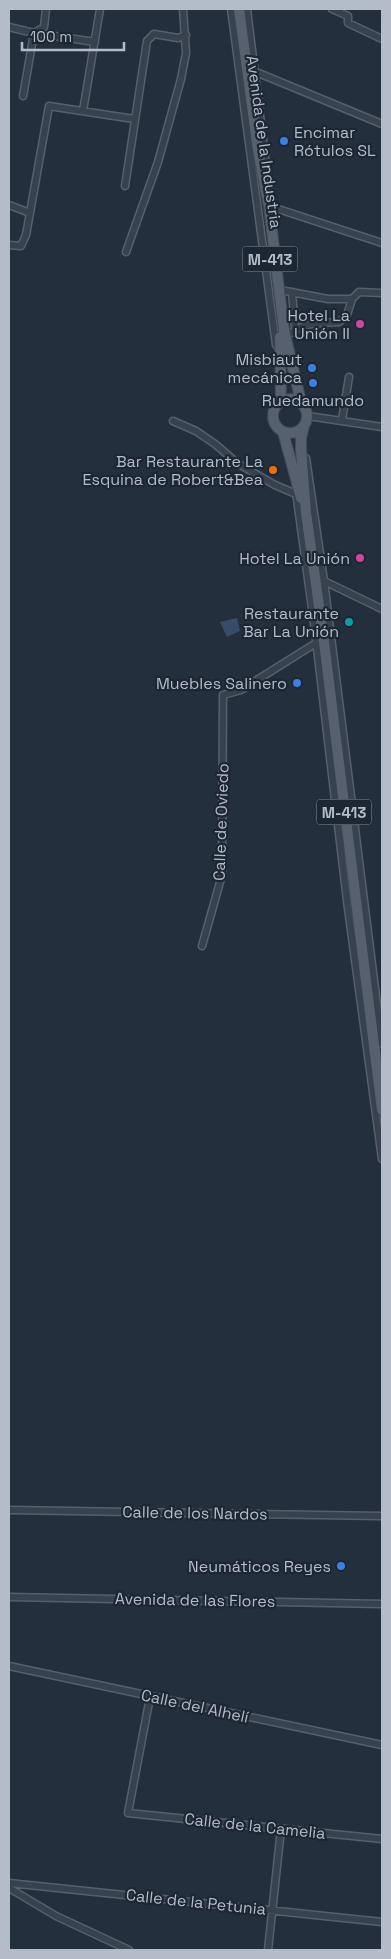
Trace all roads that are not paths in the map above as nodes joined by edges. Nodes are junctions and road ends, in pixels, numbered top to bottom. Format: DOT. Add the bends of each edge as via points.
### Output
graph roads {
  1 [pos="46,9"];
  2 [pos="100,9"];
  3 [pos="183,9"];
  4 [pos="231,9"];
  5 [pos="239,9"];
  6 [pos="247,9"];
  7 [pos="332,9"];
  8 [pos="9,27"];
  9 [pos="34,33"];
  10 [pos="186,35"];
  11 [pos="382,39"];
  12 [pos="95,42"];
  13 [pos="256,72"];
  14 [pos="23,96"];
  15 [pos="83,111"];
  16 [pos="134,119"];
  17 [pos="382,124"];
  18 [pos="258,150"];
  19 [pos="125,186"];
  20 [pos="9,206"];
  21 [pos="269,206"];
  22 [pos="30,213"];
  23 [pos="382,243"];
  24 [pos="9,246"];
  25 [pos="126,252"];
  26 [pos="280,290"];
  27 [pos="292,292"];
  28 [pos="382,293"];
  29 [pos="352,299"];
  30 [pos="296,328"];
  31 [pos="286,338"];
  32 [pos="281,369"];
  33 [pos="349,377"];
  34 [pos="281,401"];
  35 [pos="301,402"];
  36 [pos="342,420"];
  37 [pos="173,421"];
  38 [pos="305,425"];
  39 [pos="382,427"];
  40 [pos="283,432"];
  41 [pos="294,476"];
  42 [pos="296,494"];
  43 [pos="306,513"];
  44 [pos="324,582"];
  45 [pos="382,609"];
  46 [pos="316,643"];
  47 [pos="202,946"];
  48 [pos="382,1044"];
  49 [pos="382,1110"];
  50 [pos="382,1159"];
  51 [pos="9,1510"];
  52 [pos="382,1516"];
  53 [pos="9,1596"];
  54 [pos="382,1604"];
  55 [pos="9,1666"];
  56 [pos="150,1697"];
  57 [pos="382,1745"];
  58 [pos="281,1829"];
  59 [pos="382,1840"];
  60 [pos="9,1883"];
  61 [pos="9,1888"];
  62 [pos="272,1910"];
  63 [pos="382,1922"];
  64 [pos="130,1950"];
  65 [pos="268,1950"];
  1 -- 9 [label="street" via="44,27"];
  2 -- 12 [label="street"];
  3 -- 10 [label="street"];
  4 -- 32 [label="street, Avenida de la Industria"];
  5 -- 18 [label="main road, Avenida de la Industria / M-413"];
  6 -- 13 [label="street, Avenida de la Industria"];
  7 -- 11 [label="street" via="348,16 348,23"];
  8 -- 9 [label="street"];
  9 -- 12 [label="street"];
  9 -- 14 [label="street"];
  10 -- 16 [label="street" via="178,38 154,34 147,41"];
  10 -- 25 [label="street" via="186,53 158,162"];
  12 -- 15 [label="street"];
  13 -- 17 [label="street"];
  13 -- 21 [label="street, Avenida de la Industria" via="269,180"];
  15 -- 16 [label="street"];
  15 -- 22 [label="street" via="49,106"];
  16 -- 19 [label="street"];
  18 -- 21 [label="main road, Avenida de la Industria / M-413"];
  18 -- 32 [label="main road, Avenida de la Industria / M-413" via="278,314"];
  20 -- 22 [label="street"];
  21 -- 23 [label="street"];
  21 -- 26 [label="main road, Avenida de la Industria / M-413"];
  22 -- 24 [label="street" via="26,235 20,246"];
  26 -- 27 [label="street"];
  26 -- 31 [label="main road, Avenida de la Industria / M-413"];
  27 -- 29 [label="street" via="328,299"];
  27 -- 30 [label="street"];
  28 -- 29 [label="street" via="359,292"];
  29 -- 30 [label="street" via="347,315 339,322"];
  30 -- 31 [label="street"];
  31 -- 35 [label="main road, Avenida de la Industria / M-413"];
  32 -- 34 [label="main road, Avenida de la Industria / M-413"];
  33 -- 36 [label="street"];
  34 -- 35 [label="main road"];
  34 -- 40 [label="main road, M-413" via="276,406 273,419"];
  35 -- 38 [label="main road, M-413" via="305,407"];
  36 -- 38 [label="street"];
  36 -- 39 [label="street"];
  37 -- 42 [label="street" via="196,431 237,463"];
  38 -- 40 [label="main road" via="293,434"];
  38 -- 43 [label="main road, M-413" via="301,449"];
  38 -- 44 [label="street"];
  40 -- 41 [label="main road, M-413"];
  41 -- 42 [label="street"];
  41 -- 43 [label="main road, M-413"];
  42 -- 46 [label="street"];
  43 -- 49 [label="main road, M-413"];
  44 -- 45 [label="street"];
  44 -- 48 [label="street"];
  46 -- 47 [label="street, Calle de Oviedo" via="241,690 223,694 222,875"];
  46 -- 50 [label="street"];
  51 -- 52 [label="street, Calle de los Nardos"];
  53 -- 54 [label="street, Avenida de las Flores"];
  55 -- 56 [label="street, Calle del Alhelí"];
  56 -- 57 [label="street, Calle del Alhelí"];
  56 -- 58 [label="street, Calle de la Camelia" via="128,1813"];
  58 -- 59 [label="street, Calle de la Camelia"];
  58 -- 62 [label="street"];
  60 -- 62 [label="street, Calle de la Petunia"];
  61 -- 64 [label="street" via="56,1916"];
  62 -- 63 [label="street, Calle de la Petunia"];
  62 -- 65 [label="street"];
}
